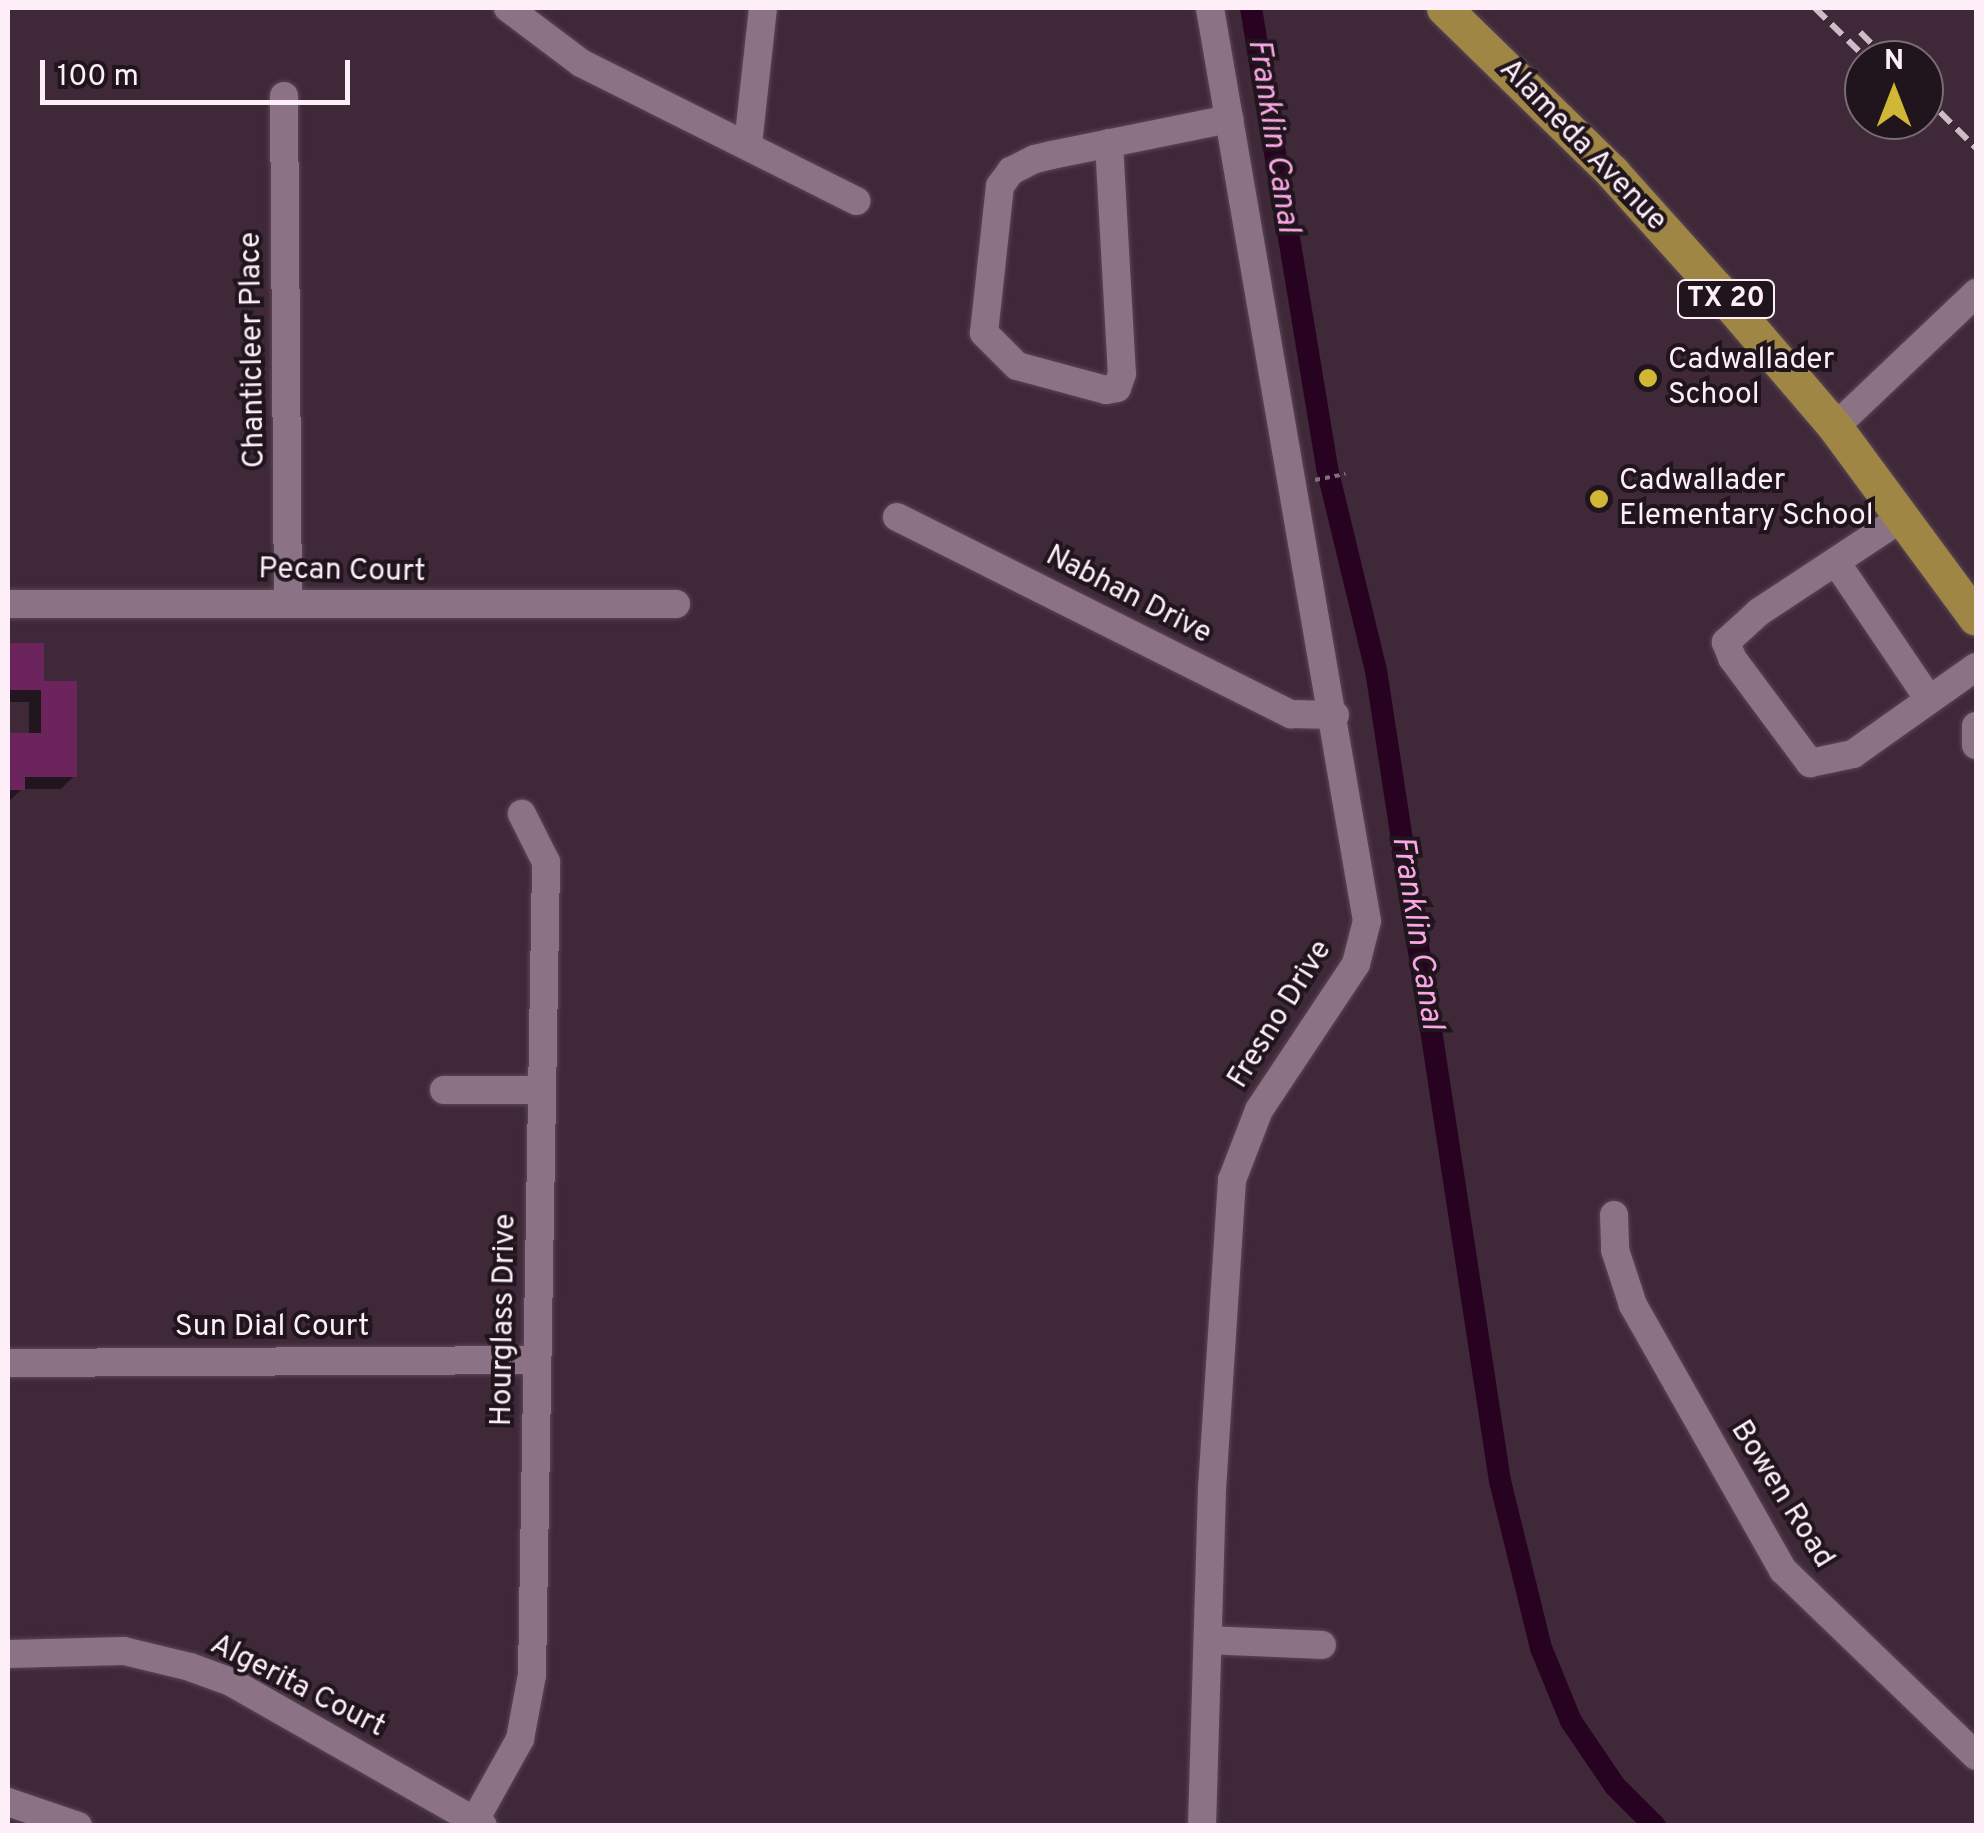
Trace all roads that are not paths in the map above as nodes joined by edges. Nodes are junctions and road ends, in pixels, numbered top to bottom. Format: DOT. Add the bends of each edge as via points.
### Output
graph roads {
  1 [pos="508,8"];
  2 [pos="763,8"];
  3 [pos="1210,8"];
  4 [pos="1444,8"];
  5 [pos="284,96"];
  6 [pos="1229,119"];
  7 [pos="748,144"];
  8 [pos="1109,144"];
  9 [pos="856,201"];
  10 [pos="1975,299"];
  11 [pos="1836,426"];
  12 [pos="1903,516"];
  13 [pos="897,517"];
  14 [pos="1838,564"];
  15 [pos="288,602"];
  16 [pos="8,604"];
  17 [pos="676,604"];
  18 [pos="1976,618"];
  19 [pos="1976,667"];
  20 [pos="1928,698"];
  21 [pos="1335,715"];
  22 [pos="1976,726"];
  23 [pos="1976,745"];
  24 [pos="522,814"];
  25 [pos="444,1090"];
  26 [pos="542,1090"];
  27 [pos="1614,1215"];
  28 [pos="537,1360"];
  29 [pos="8,1362"];
  30 [pos="1208,1640"];
  31 [pos="1322,1645"];
  32 [pos="8,1654"];
  33 [pos="1976,1756"];
  34 [pos="8,1802"];
  35 [pos="8,1813"];
  36 [pos="479,1823"];
  37 [pos="10,1826"];
  38 [pos="78,1826"];
  39 [pos="1202,1826"];
  1 -- 7 [label="street" via="581,63"];
  2 -- 7 [label="street"];
  3 -- 6 [label="street, Fresno Drive"];
  4 -- 11 [label="main road, Alameda Avenue / TX 20" via="1612,172"];
  5 -- 15 [label="street, Chanticleer Place"];
  6 -- 8 [label="street"];
  6 -- 21 [label="street, Fresno Drive"];
  7 -- 9 [label="street"];
  8 -- 8 [label="street" via="1035,158 1006,178 994,208 984,334 1017,366 1096,389 1120,384"];
  10 -- 11 [label="street"];
  11 -- 12 [label="main road, Alameda Avenue / TX 20"];
  12 -- 14 [label="street"];
  12 -- 18 [label="main road, Alameda Avenue / TX 20"];
  13 -- 21 [label="street, Nabhan Drive" via="1292,714"];
  14 -- 20 [label="street"];
  14 -- 20 [label="street" via="1759,612 1726,642 1732,658 1810,763 1853,754"];
  15 -- 16 [label="street, Pecan Court"];
  15 -- 17 [label="street, Pecan Court"];
  19 -- 20 [label="street"];
  21 -- 30 [label="street, Fresno Drive" via="1367,921 1356,964 1259,1110 1232,1180"];
  22 -- 23 [label="street"];
  24 -- 26 [label="street, Hourglass Drive" via="546,862"];
  25 -- 26 [label="street"];
  26 -- 28 [label="street, Hourglass Drive"];
  27 -- 33 [label="street, Bowen Road" via="1616,1250 1633,1306 1783,1570"];
  28 -- 29 [label="street, Sun Dial Court"];
  28 -- 36 [label="street, Hourglass Drive" via="528,1711 509,1767"];
  30 -- 31 [label="street"];
  30 -- 39 [label="street, Fresno Drive"];
  32 -- 36 [label="street, Algerita Court" via="124,1651 190,1666 231,1682"];
  34 -- 38 [label="street"];
  35 -- 37 [label="street"];
}
